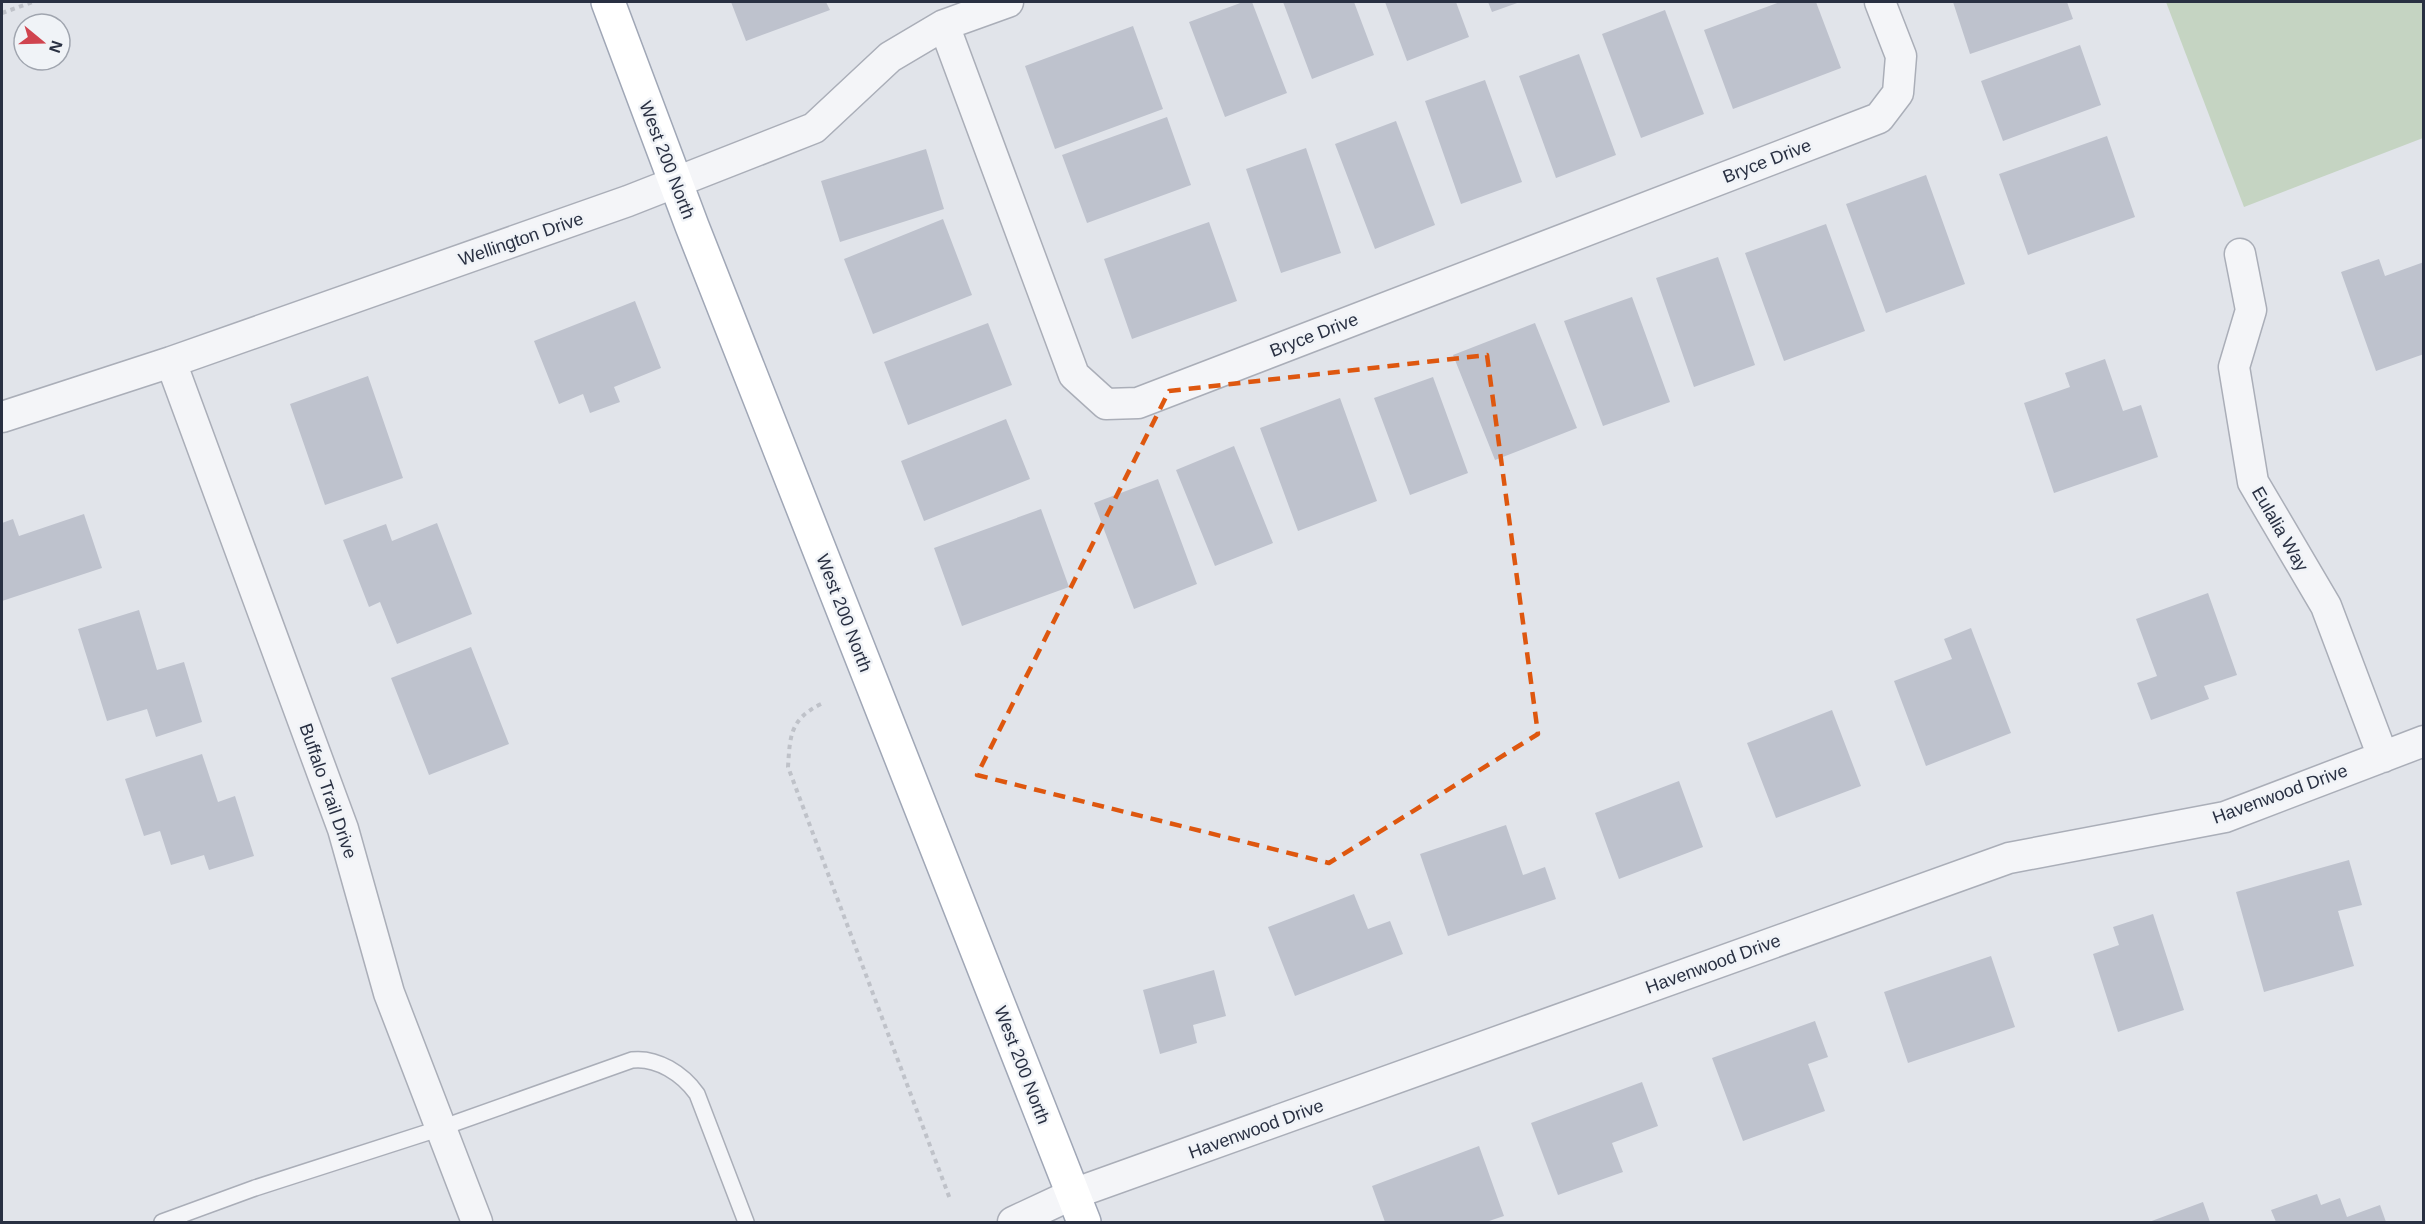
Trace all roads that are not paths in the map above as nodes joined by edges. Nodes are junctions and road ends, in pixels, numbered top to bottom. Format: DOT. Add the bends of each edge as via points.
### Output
graph roads {
  1 [pos="608,2"];
  2 [pos="1008,2"];
  3 [pos="1880,2"];
  4 [pos="944,25"];
  5 [pos="676,184"];
  6 [pos="2240,254"];
  7 [pos="171,362"];
  8 [pos="2,417"];
  9 [pos="2424,741"];
  10 [pos="2383,757"];
  11 [pos="441,1128"];
  12 [pos="1078,1208"];
  13 [pos="162,1222"];
  14 [pos="477,1222"];
  15 [pos="746,1222"];
  16 [pos="1013,1222"];
  1 -- 5 [label="main road, West 200 North"];
  2 -- 4 [label="street, Wellington Drive"];
  3 -- 4 [label="street, Bryce Drive" via="1900,56 1898,93 1879,118 1138,403 1106,404 1074,375"];
  4 -- 5 [label="street, Wellington Drive" via="890,57 814,129"];
  5 -- 7 [label="street, Wellington Drive"];
  5 -- 12 [label="main road, West 200 North"];
  6 -- 10 [label="street, Eulalia Way" via="2252,310 2234,367 2253,482 2326,606"];
  7 -- 8 [label="street, Wellington Drive"];
  7 -- 11 [label="street, Buffalo Trail Drive" via="343,829 389,993"];
  9 -- 10 [label="street, Havenwood Drive"];
  10 -- 12 [label="street, Havenwood Drive" via="2225,817 2009,858"];
  11 -- 13 [label="lane"];
  11 -- 14 [label="street, Buffalo Trail Drive"];
  11 -- 15 [label="lane" via="644,1059 689,1082 697,1094"];
  12 -- 16 [label="street, Havenwood Drive"];
}
